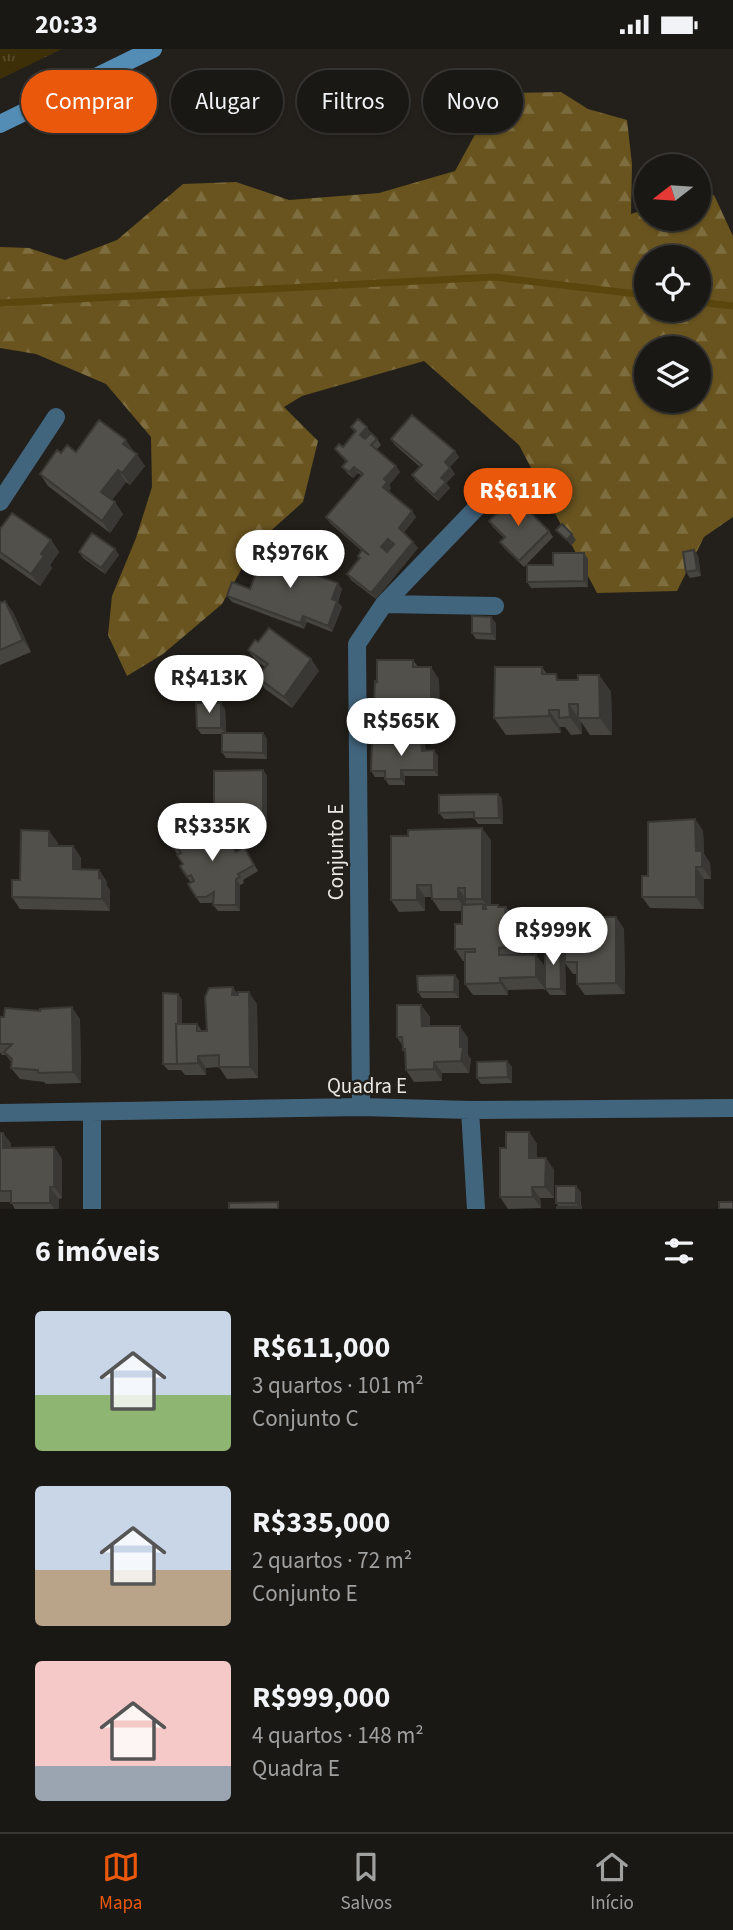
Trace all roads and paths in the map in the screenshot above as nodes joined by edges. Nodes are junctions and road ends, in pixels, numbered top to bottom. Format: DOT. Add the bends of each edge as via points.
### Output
graph roads {
  1 [pos="153,49"];
  2 [pos="0,124"];
  3 [pos="55,417"];
  4 [pos="506,477"];
  5 [pos="0,502"];
  6 [pos="384,604"];
  7 [pos="495,606"];
  8 [pos="361,1107"];
  9 [pos="733,1108"];
  10 [pos="470,1110"];
  11 [pos="0,1113"];
  12 [pos="92,1113"];
  13 [pos="92,1209"];
  14 [pos="476,1209"];
  1 -- 2 [label="street"];
  3 -- 5 [label="street"];
  4 -- 6 [label="street, Conjunto E"];
  6 -- 7 [label="street"];
  6 -- 8 [label="street, Conjunto E" via="358,645"];
  8 -- 10 [label="street, Quadra E"];
  8 -- 12 [label="street, Quadra E"];
  9 -- 10 [label="street, Quadra E"];
  10 -- 14 [label="street"];
  11 -- 12 [label="street, Quadra E"];
  12 -- 13 [label="street"];
}
